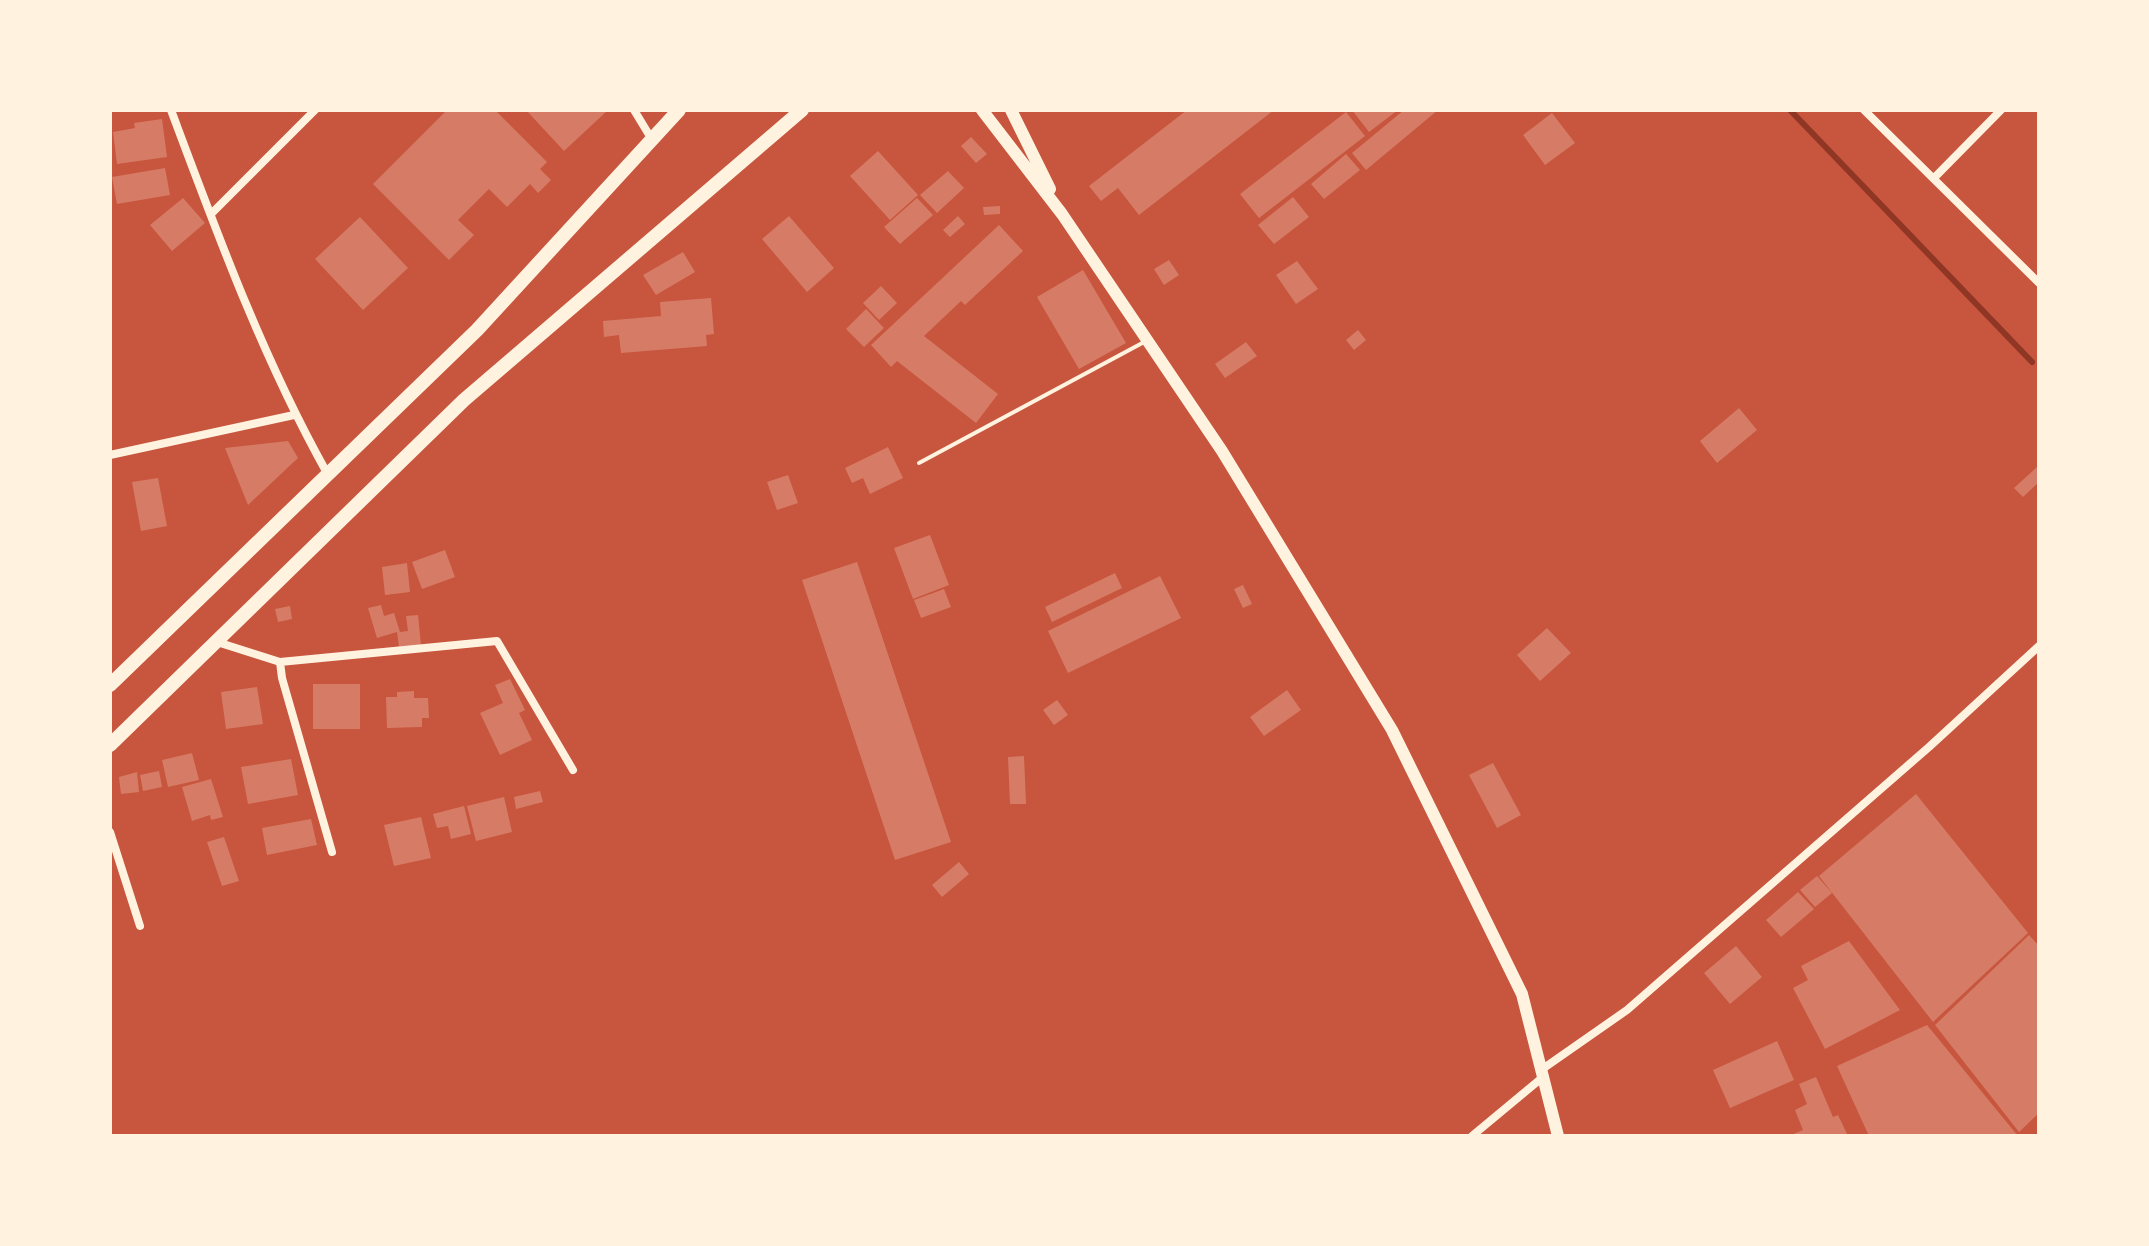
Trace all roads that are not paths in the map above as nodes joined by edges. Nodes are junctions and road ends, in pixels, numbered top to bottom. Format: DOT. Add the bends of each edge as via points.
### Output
graph roads {
  1 [pos="171,110"];
  2 [pos="315,110"];
  3 [pos="634,110"];
  4 [pos="679,110"];
  5 [pos="802,110"];
  6 [pos="982,110"];
  7 [pos="1011,110"];
  8 [pos="1864,110"];
  9 [pos="2001,110"];
  10 [pos="651,138"];
  11 [pos="1934,178"];
  12 [pos="211,214"];
  13 [pos="1062,214"];
  14 [pos="2039,283"];
  15 [pos="1148,340"];
  16 [pos="294,415"];
  17 [pos="110,455"];
  18 [pos="919,463"];
  19 [pos="327,473"];
  20 [pos="217,642"];
  21 [pos="2039,646"];
  22 [pos="280,662"];
  23 [pos="110,685"];
  24 [pos="110,745"];
  25 [pos="573,770"];
  26 [pos="110,832"];
  27 [pos="332,852"];
  28 [pos="140,926"];
  29 [pos="1542,1074"];
  30 [pos="1472,1136"];
  31 [pos="1558,1136"];
  1 -- 12 [label="street"];
  2 -- 12 [label="street"];
  3 -- 10 [label="street"];
  4 -- 10 [label="highway"];
  5 -- 20 [label="highway" via="464,400"];
  6 -- 13 [label="main road"];
  7 -- 13 [label="main road"];
  8 -- 11 [label="street"];
  9 -- 11 [label="street"];
  10 -- 19 [label="highway" via="477,330"];
  11 -- 14 [label="street"];
  12 -- 16 [label="street"];
  13 -- 15 [label="main road"];
  15 -- 18 [label="lane"];
  15 -- 29 [label="main road" via="1392,730 1522,994"];
  16 -- 17 [label="street"];
  16 -- 19 [label="street"];
  19 -- 23 [label="highway"];
  20 -- 22 [label="street"];
  20 -- 24 [label="highway"];
  21 -- 29 [label="street" via="1627,1010"];
  22 -- 25 [label="street" via="497,641"];
  22 -- 27 [label="street"];
  26 -- 28 [label="street"];
  29 -- 30 [label="street"];
  29 -- 31 [label="main road"];
}
